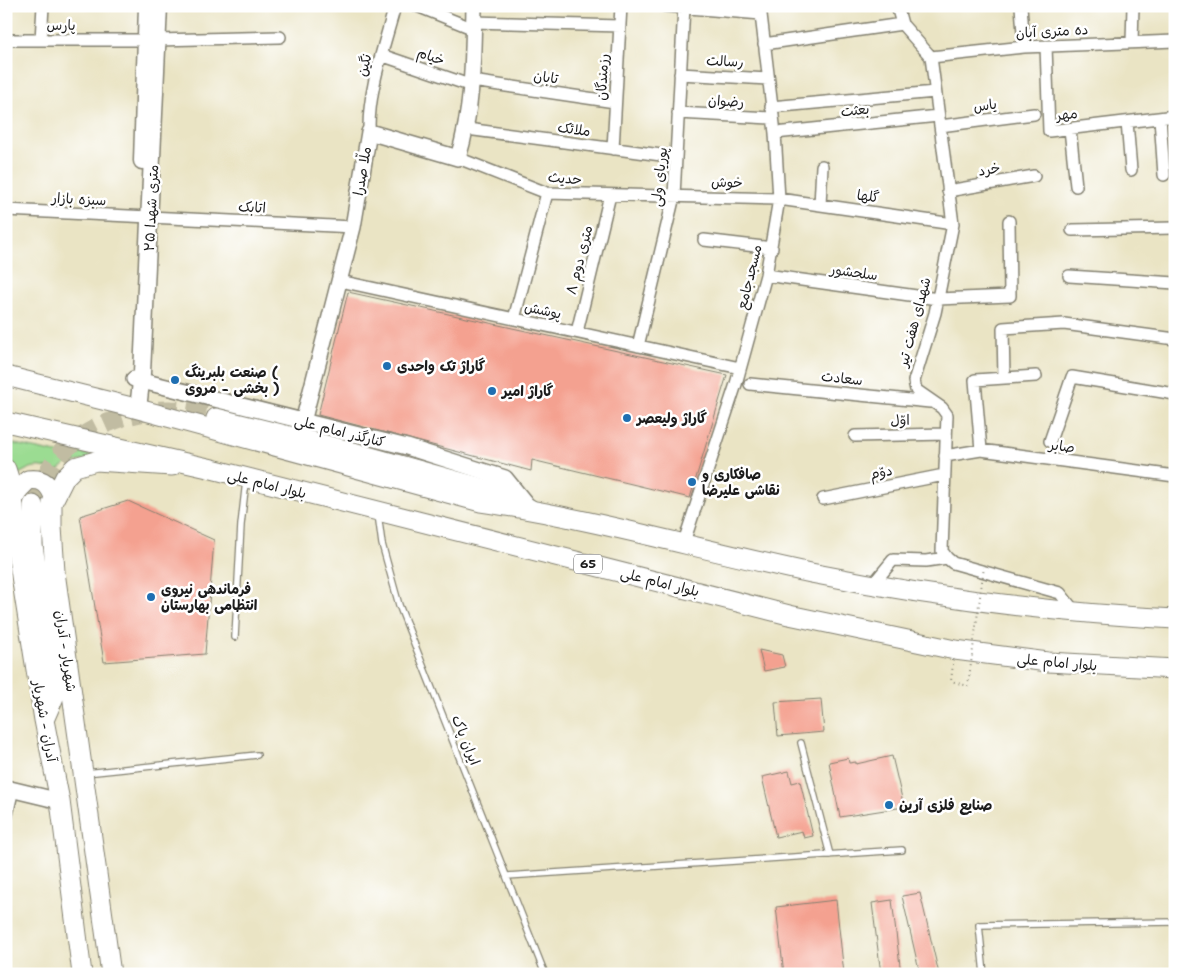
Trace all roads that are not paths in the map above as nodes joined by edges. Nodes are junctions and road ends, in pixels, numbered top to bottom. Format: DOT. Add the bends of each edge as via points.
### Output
graph roads {
  1 [pos="43,6"];
  2 [pos="147,6"];
  3 [pos="159,6"];
  4 [pos="395,6"];
  5 [pos="417,6"];
  6 [pos="621,6"];
  7 [pos="665,6"];
  8 [pos="897,6"];
  9 [pos="1021,6"];
  10 [pos="1133,6"];
  11 [pos="684,7"];
  12 [pos="761,10"];
  13 [pos="474,19"];
  14 [pos="902,24"];
  15 [pos="620,26"];
  16 [pos="280,37"];
  17 [pos="6,40"];
  18 [pos="41,40"];
  19 [pos="152,40"];
  20 [pos="1175,40"];
  21 [pos="1132,42"];
  22 [pos="764,44"];
  23 [pos="1046,46"];
  24 [pos="1024,47"];
  25 [pos="382,55"];
  26 [pos="931,57"];
  27 [pos="680,74"];
  28 [pos="768,79"];
  29 [pos="472,84"];
  30 [pos="935,92"];
  31 [pos="615,102"];
  32 [pos="678,113"];
  33 [pos="772,113"];
  34 [pos="1034,114"];
  35 [pos="1175,116"];
  36 [pos="1160,118"];
  37 [pos="939,121"];
  38 [pos="1127,122"];
  39 [pos="467,129"];
  40 [pos="1070,129"];
  41 [pos="368,132"];
  42 [pos="775,133"];
  43 [pos="612,149"];
  44 [pos="676,157"];
  45 [pos="458,158"];
  46 [pos="822,166"];
  47 [pos="1131,170"];
  48 [pos="1164,175"];
  49 [pos="1034,176"];
  50 [pos="1076,186"];
  51 [pos="948,191"];
  52 [pos="547,193"];
  53 [pos="610,195"];
  54 [pos="674,196"];
  55 [pos="779,199"];
  56 [pos="820,205"];
  57 [pos="6,210"];
  58 [pos="146,218"];
  59 [pos="1009,221"];
  60 [pos="953,224"];
  61 [pos="353,227"];
  62 [pos="1175,228"];
  63 [pos="1072,230"];
  64 [pos="704,240"];
  65 [pos="772,248"];
  66 [pos="766,275"];
  67 [pos="1070,276"];
  68 [pos="340,281"];
  69 [pos="1175,283"];
  70 [pos="938,299"];
  71 [pos="514,319"];
  72 [pos="577,332"];
  73 [pos="1175,339"];
  74 [pos="638,346"];
  75 [pos="740,368"];
  76 [pos="6,376"];
  77 [pos="1036,376"];
  78 [pos="1004,378"];
  79 [pos="138,380"];
  80 [pos="750,384"];
  81 [pos="1175,394"];
  82 [pos="932,402"];
  83 [pos="134,408"];
  84 [pos="216,418"];
  85 [pos="6,422"];
  86 [pos="303,422"];
  87 [pos="946,434"];
  88 [pos="855,436"];
  89 [pos="1050,441"];
  90 [pos="980,450"];
  91 [pos="945,456"];
  92 [pos="208,468"];
  93 [pos="6,469"];
  94 [pos="944,474"];
  95 [pos="1175,476"];
  96 [pos="247,479"];
  97 [pos="54,497"];
  98 [pos="823,499"];
  99 [pos="13,500"];
  100 [pos="32,505"];
  101 [pos="530,509"];
  102 [pos="377,510"];
  103 [pos="11,538"];
  104 [pos="683,545"];
  105 [pos="947,558"];
  106 [pos="874,583"];
  107 [pos="1076,613"];
  108 [pos="1172,619"];
  109 [pos="235,637"];
  110 [pos="1175,669"];
  111 [pos="44,720"];
  112 [pos="801,743"];
  113 [pos="257,755"];
  114 [pos="84,773"];
  115 [pos="10,789"];
  116 [pos="60,801"];
  117 [pos="6,819"];
  118 [pos="902,850"];
  119 [pos="830,855"];
  120 [pos="506,876"];
  121 [pos="1175,922"];
  122 [pos="82,974"];
  123 [pos="111,974"];
  124 [pos="545,974"];
  125 [pos="984,974"];
  1 -- 18 [label="street"];
  2 -- 19 [label="main road, ۲۵ متری شهدا"];
  3 -- 19 [label="main road, ۲۵ متری شهدا"];
  4 -- 25 [label="street, نگین"];
  5 -- 13 [label="street"];
  6 -- 15 [label="street, رزمندگان"];
  7 -- 11 [label="street"];
  8 -- 14 [label="street"];
  9 -- 24 [label="street"];
  10 -- 21 [label="street"];
  11 -- 12 [label="street"];
  11 -- 27 [label="street, پوریای ولی"];
  12 -- 22 [label="street, مسجدجامع"];
  13 -- 15 [label="street"];
  13 -- 29 [label="street"];
  14 -- 22 [label="street"];
  14 -- 26 [label="street"];
  15 -- 31 [label="street, رزمندگان"];
  16 -- 19 [label="street, پارس"];
  17 -- 18 [label="street, پارس"];
  18 -- 19 [label="street, پارس"];
  19 -- 58 [label="main road, ۲۵ متری شهدا"];
  20 -- 21 [label="street, ده متری آبان"];
  21 -- 23 [label="street, ده متری آبان"];
  22 -- 28 [label="street, مسجدجامع"];
  23 -- 24 [label="street, ده متری آبان"];
  23 -- 40 [label="street, مهر" via="1049,131"];
  24 -- 26 [label="street, ده متری آبان"];
  25 -- 29 [label="street, خیام"];
  25 -- 41 [label="street, نگین" via="368,117"];
  26 -- 30 [label="street, شهدای هفت تیر"];
  27 -- 28 [label="street, رسالت"];
  27 -- 32 [label="street, پوریای ولی"];
  28 -- 33 [label="street, مسجدجامع"];
  29 -- 31 [label="street, تابان"];
  29 -- 39 [label="street"];
  30 -- 33 [label="street, رضوان"];
  30 -- 37 [label="street, شهدای هفت تیر"];
  31 -- 43 [label="street, رزمندگان"];
  32 -- 33 [label="street, رضوان"];
  32 -- 44 [label="street, پوریای ولی"];
  33 -- 42 [label="street, مسجدجامع"];
  34 -- 37 [label="street, یاس"];
  35 -- 36 [label="street, مهر"];
  36 -- 38 [label="street, مهر"];
  36 -- 48 [label="street"];
  37 -- 42 [label="street, بعثت"];
  37 -- 51 [label="street, شهدای هفت تیر"];
  38 -- 40 [label="street, مهر"];
  38 -- 47 [label="street"];
  39 -- 43 [label="street, ملائک"];
  39 -- 45 [label="street"];
  40 -- 50 [label="street"];
  41 -- 45 [label="street, ملّا صدرا"];
  41 -- 61 [label="street, ملّا صدرا"];
  42 -- 55 [label="street, مسجدجامع"];
  43 -- 44 [label="street, ملائک"];
  44 -- 54 [label="street, پوریای ولی"];
  45 -- 52 [label="street, حدیث"];
  46 -- 56 [label="street"];
  49 -- 51 [label="street, خرد"];
  51 -- 60 [label="street, شهدای هفت تیر"];
  52 -- 53 [label="street, حدیث"];
  52 -- 71 [label="street"];
  53 -- 54 [label="street, حدیث"];
  53 -- 72 [label="street, ۸ متری دوم"];
  54 -- 55 [label="street, خوش"];
  54 -- 74 [label="street, پوریای ولی"];
  55 -- 56 [label="street, گلها"];
  55 -- 65 [label="street, مسجدجامع"];
  56 -- 60 [label="street, گلها"];
  57 -- 58 [label="street, سبزه بازار"];
  58 -- 61 [label="street, اتابک"];
  58 -- 79 [label="main road, ۲۵ متری شهدا"];
  59 -- 70 [label="street, سلحشور" via="1010,296"];
  60 -- 70 [label="street, شهدای هفت تیر"];
  61 -- 68 [label="street, ملّا صدرا"];
  62 -- 63 [label="street"];
  64 -- 65 [label="street"];
  65 -- 66 [label="street, مسجدجامع"];
  66 -- 70 [label="street, سلحشور"];
  66 -- 75 [label="street, مسجدجامع"];
  67 -- 69 [label="street"];
  68 -- 71 [label="street, پوشش"];
  68 -- 86 [label="street, ملّا صدرا"];
  70 -- 82 [label="street, شهدای هفت تیر" via="914,382 916,390"];
  71 -- 72 [label="street, پوشش"];
  72 -- 74 [label="street, پوشش"];
  73 -- 78 [label="street" via="1064,324 1003,328"];
  74 -- 75 [label="street, پوشش"];
  75 -- 104 [label="street, مسجدجامع"];
  76 -- 83 [label="main road"];
  77 -- 78 [label="street"];
  78 -- 90 [label="street" via="976,380"];
  79 -- 83 [label="main road, ۲۵ متری شهدا"];
  79 -- 86 [label="street, کنارگذر امام علی"];
  80 -- 82 [label="street, سعادت"];
  81 -- 89 [label="street" via="1072,377"];
  82 -- 87 [label="street, شهدای هفت تیر" via="946,415"];
  83 -- 101 [label="main road" via="481,502"];
  84 -- 101 [label="main road" via="504,494"];
  85 -- 92 [label="main road, بلوار امام علی / 65"];
  86 -- 101 [label="street, کنارگذر امام علی" via="407,448 505,478"];
  87 -- 88 [label="street, اوّل"];
  87 -- 91 [label="street, شهدای هفت تیر"];
  90 -- 91 [label="street, صابر"];
  90 -- 95 [label="street, صابر"];
  91 -- 94 [label="street, شهدای هفت تیر"];
  92 -- 96 [label="main road, بلوار امام علی / 65"];
  92 -- 97 [label="main road, شهریار - آدران" via="96,461 75,467 65,476"];
  93 -- 99 [label="main road, آدران - شهریار"];
  94 -- 98 [label="street, دوّم"];
  94 -- 105 [label="street, شهدای هفت تیر" via="942,551"];
  96 -- 102 [label="main road, بلوار امام علی / 65"];
  96 -- 109 [label="lane"];
  97 -- 99 [label="main road" via="47,483 28,480"];
  97 -- 114 [label="main road, شهریار - آدران" via="55,572"];
  99 -- 103 [label="main road, آدران - شهریار"];
  100 -- 111 [label="main road" via="33,545 54,697"];
  101 -- 104 [label="main road"];
  102 -- 110 [label="main road, بلوار امام علی / 65" via="790,615 955,650 1057,663"];
  102 -- 120 [label="lane, ایران پاک" via="382,544 399,605"];
  103 -- 111 [label="main road, آدران - شهریار"];
  104 -- 106 [label="main road"];
  105 -- 106 [label="street" via="926,562 893,560"];
  105 -- 107 [label="street" via="953,563 1060,593"];
  106 -- 107 [label="main road" via="1014,607"];
  107 -- 108 [label="main road"];
  111 -- 116 [label="main road, آدران - شهریار"];
  112 -- 119 [label="lane"];
  113 -- 114 [label="lane"];
  114 -- 123 [label="main road, شهریار - آدران"];
  115 -- 116 [label="street"];
  115 -- 117 [label="street"];
  116 -- 122 [label="main road, آدران - شهریار"];
  118 -- 119 [label="lane"];
  119 -- 120 [label="lane"];
  120 -- 124 [label="lane, ایران پاک"];
  121 -- 125 [label="lane" via="979,925"];
}
